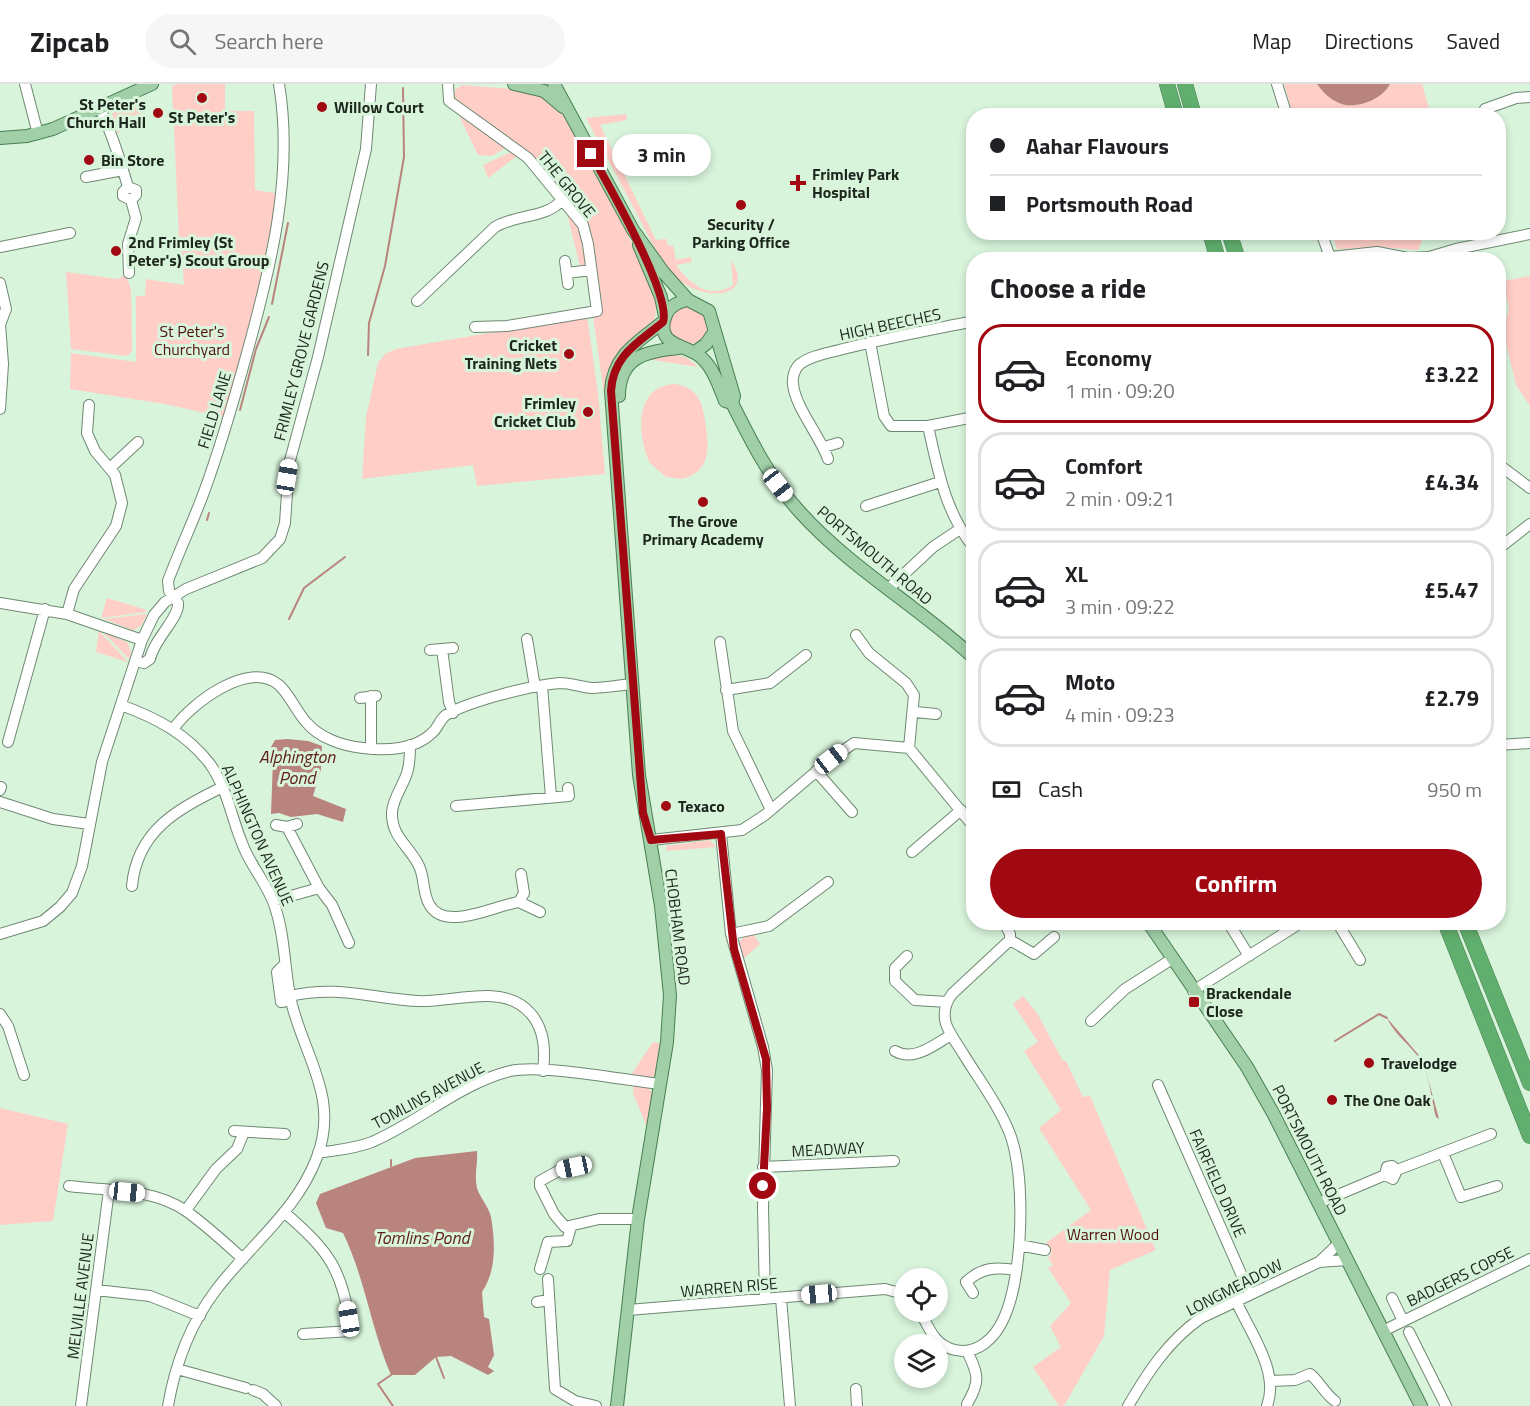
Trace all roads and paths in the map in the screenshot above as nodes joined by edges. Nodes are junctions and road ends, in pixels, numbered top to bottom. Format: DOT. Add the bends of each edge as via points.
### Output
graph roads {
  1 [pos="25,84"];
  2 [pos="152,84"];
  3 [pos="279,84"];
  4 [pos="371,84"];
  5 [pos="448,84"];
  6 [pos="514,84"];
  7 [pos="554,84"];
  8 [pos="1167,84"];
  9 [pos="1185,84"];
  10 [pos="1277,84"];
  11 [pos="1530,97"];
  12 [pos="563,107"];
  13 [pos="100,108"];
  14 [pos="1174,108"];
  15 [pos="1192,108"];
  16 [pos="1284,108"];
  17 [pos="1488,108"];
  18 [pos="580,132"];
  19 [pos="38,134"];
  20 [pos="0,137"];
  21 [pos="123,170"];
  22 [pos="86,177"];
  23 [pos="562,200"];
  24 [pos="633,230"];
  25 [pos="70,233"];
  26 [pos="1530,234"];
  27 [pos="1506,239"];
  28 [pos="1500,240"];
  29 [pos="0,247"];
  30 [pos="1447,252"];
  31 [pos="565,261"];
  32 [pos="591,270"];
  33 [pos="129,273"];
  34 [pos="0,283"];
  35 [pos="688,300"];
  36 [pos="417,301"];
  37 [pos="664,319"];
  38 [pos="966,323"];
  39 [pos="0,324"];
  40 [pos="475,327"];
  41 [pos="715,331"];
  42 [pos="870,342"];
  43 [pos="679,348"];
  44 [pos="695,352"];
  45 [pos="785,363"];
  46 [pos="795,369"];
  47 [pos="1,395"];
  48 [pos="732,403"];
  49 [pos="89,405"];
  50 [pos="0,409"];
  51 [pos="966,419"];
  52 [pos="928,426"];
  53 [pos="138,442"];
  54 [pos="838,443"];
  55 [pos="824,447"];
  56 [pos="828,459"];
  57 [pos="110,468"];
  58 [pos="1506,470"];
  59 [pos="940,482"];
  60 [pos="618,486"];
  61 [pos="1530,488"];
  62 [pos="867,507"];
  63 [pos="1530,524"];
  64 [pos="960,529"];
  65 [pos="966,538"];
  66 [pos="1506,543"];
  67 [pos="888,589"];
  68 [pos="172,597"];
  69 [pos="0,603"];
  70 [pos="45,609"];
  71 [pos="67,614"];
  72 [pos="863,638"];
  73 [pos="142,640"];
  74 [pos="525,640"];
  75 [pos="724,648"];
  76 [pos="430,650"];
  77 [pos="966,652"];
  78 [pos="800,656"];
  79 [pos="135,661"];
  80 [pos="633,684"];
  81 [pos="538,686"];
  82 [pos="726,690"];
  83 [pos="369,697"];
  84 [pos="121,705"];
  85 [pos="915,712"];
  86 [pos="936,714"];
  87 [pos="448,715"];
  88 [pos="174,728"];
  89 [pos="8,741"];
  90 [pos="1530,743"];
  91 [pos="1506,744"];
  92 [pos="410,745"];
  93 [pos="909,748"];
  94 [pos="371,749"];
  95 [pos="816,771"];
  96 [pos="223,787"];
  97 [pos="568,788"];
  98 [pos="551,797"];
  99 [pos="0,802"];
  100 [pos="456,806"];
  101 [pos="771,810"];
  102 [pos="961,810"];
  103 [pos="852,812"];
  104 [pos="966,817"];
  105 [pos="89,824"];
  106 [pos="286,825"];
  107 [pos="721,834"];
  108 [pos="651,840"];
  109 [pos="914,848"];
  110 [pos="521,874"];
  111 [pos="828,882"];
  112 [pos="132,886"];
  113 [pos="319,888"];
  114 [pos="273,901"];
  115 [pos="519,902"];
  116 [pos="540,912"];
  117 [pos="1008,930"];
  118 [pos="1153,930"];
  119 [pos="1233,930"];
  120 [pos="1290,930"];
  121 [pos="1342,930"];
  122 [pos="1448,930"];
  123 [pos="1469,930"];
  124 [pos="0,934"];
  125 [pos="731,934"];
  126 [pos="1054,937"];
  127 [pos="1010,940"];
  128 [pos="348,943"];
  129 [pos="1249,956"];
  130 [pos="902,957"];
  131 [pos="1172,959"];
  132 [pos="1360,960"];
  133 [pos="1193,991"];
  134 [pos="287,999"];
  135 [pos="947,1002"];
  136 [pos="0,1014"];
  137 [pos="1091,1021"];
  138 [pos="951,1035"];
  139 [pos="895,1051"];
  140 [pos="543,1071"];
  141 [pos="24,1075"];
  142 [pos="1530,1083"];
  143 [pos="660,1084"];
  144 [pos="1158,1085"];
  145 [pos="285,1134"];
  146 [pos="1491,1134"];
  147 [pos="1530,1136"];
  148 [pos="322,1139"];
  149 [pos="341,1150"];
  150 [pos="318,1153"];
  151 [pos="1443,1153"];
  152 [pos="894,1161"];
  153 [pos="574,1167"];
  154 [pos="763,1167"];
  155 [pos="69,1186"];
  156 [pos="1497,1186"];
  157 [pos="109,1190"];
  158 [pos="1319,1203"];
  159 [pos="186,1210"];
  160 [pos="284,1212"];
  161 [pos="638,1219"];
  162 [pos="571,1227"];
  163 [pos="1339,1243"];
  164 [pos="1019,1245"];
  165 [pos="1045,1250"];
  166 [pos="243,1259"];
  167 [pos="1530,1259"];
  168 [pos="1347,1260"];
  169 [pos="1319,1262"];
  170 [pos="540,1269"];
  171 [pos="1016,1270"];
  172 [pos="548,1279"];
  173 [pos="96,1290"];
  174 [pos="894,1291"];
  175 [pos="974,1293"];
  176 [pos="1250,1294"];
  177 [pos="781,1298"];
  178 [pos="1392,1298"];
  179 [pos="765,1299"];
  180 [pos="549,1300"];
  181 [pos="1236,1301"];
  182 [pos="537,1302"];
  183 [pos="627,1310"];
  184 [pos="200,1316"];
  185 [pos="1403,1321"];
  186 [pos="926,1322"];
  187 [pos="1383,1331"];
  188 [pos="1409,1332"];
  189 [pos="303,1334"];
  190 [pos="966,1351"];
  191 [pos="177,1369"];
  192 [pos="1271,1380"];
  193 [pos="856,1389"];
  194 [pos="1335,1401"];
  195 [pos="968,1404"];
  196 [pos="81,1406"];
  197 [pos="168,1406"];
  198 [pos="276,1406"];
  199 [pos="596,1406"];
  200 [pos="617,1406"];
  201 [pos="790,1406"];
  202 [pos="857,1406"];
  203 [pos="1128,1406"];
  204 [pos="1267,1406"];
  205 [pos="1420,1406"];
  206 [pos="1446,1406"];
  1 -- 19 [label="street"];
  2 -- 13 [label="main road"];
  3 -- 68 [label="street, FIELD LANE" via="285,124 284,167 274,242 228,422 168,581"];
  4 -- 68 [label="street, FRIMLEY GROVE GARDENS" via="366,149 289,464 282,534 262,558"];
  5 -- 23 [label="street, THE GROVE" via="449,100 528,158"];
  6 -- 12 [label="main road" via="544,91"];
  7 -- 12 [label="main road"];
  7 -- 18 [label="main road"];
  8 -- 14 [label="highway"];
  9 -- 15 [label="highway"];
  10 -- 16 [label="street"];
  11 -- 17 [label="street"];
  12 -- 18 [label="main road"];
  13 -- 19 [label="main road"];
  13 -- 21 [label="street" via="117,145"];
  18 -- 24 [label="main road"];
  19 -- 20 [label="main road"];
  21 -- 22 [label="street"];
  21 -- 33 [label="street" via="128,187 136,190 131,200 136,218 128,244"];
  23 -- 32 [label="street, THE GROVE" via="585,228"];
  23 -- 36 [label="street" via="552,210 495,227"];
  24 -- 35 [label="main road"];
  24 -- 37 [label="main road" via="661,297"];
  25 -- 29 [label="street"];
  26 -- 27 [label="street"];
  28 -- 30 [label="street"];
  31 -- 32 [label="street" via="568,278"];
  32 -- 40 [label="street, THE GROVE" via="597,311 507,326"];
  34 -- 39 [label="street" via="6,309"];
  35 -- 37 [label="main road" via="675,304"];
  35 -- 41 [label="main road" via="709,310"];
  37 -- 43 [label="main road" via="668,339"];
  37 -- 60 [label="main road, CHOBHAM ROAD" via="630,348 614,373 611,397"];
  38 -- 42 [label="street, HIGH BEECHES"];
  39 -- 47 [label="street"];
  41 -- 44 [label="main road"];
  41 -- 48 [label="main road" via="734,396"];
  42 -- 46 [label="street, HIGH BEECHES" via="814,356"];
  42 -- 52 [label="street" via="885,416 891,426"];
  43 -- 44 [label="main road"];
  43 -- 60 [label="main road, CHOBHAM ROAD" via="641,354 621,380 618,402 622,481"];
  44 -- 48 [label="main road" via="710,367 725,401"];
  45 -- 46 [label="street"];
  46 -- 55 [label="street" via="793,384 800,404"];
  47 -- 50 [label="street"];
  48 -- 67 [label="main road, PORTSMOUTH ROAD" via="753,446 794,505 827,540"];
  49 -- 57 [label="street" via="87,433 95,451"];
  51 -- 52 [label="street"];
  52 -- 59 [label="street"];
  53 -- 57 [label="street"];
  54 -- 55 [label="street"];
  55 -- 56 [label="street"];
  57 -- 71 [label="street" via="120,489 119,518 74,589"];
  58 -- 61 [label="street"];
  59 -- 62 [label="street"];
  59 -- 64 [label="street"];
  60 -- 80 [label="main road, CHOBHAM ROAD"];
  63 -- 66 [label="street"];
  64 -- 65 [label="street"];
  64 -- 67 [label="street" via="933,547"];
  67 -- 77 [label="main road, PORTSMOUTH ROAD"];
  68 -- 73 [label="street" via="154,615"];
  68 -- 79 [label="street, FIELD LANE" via="178,603 177,613 153,645 150,659 144,663"];
  69 -- 70 [label="street"];
  70 -- 71 [label="street"];
  70 -- 89 [label="street"];
  71 -- 73 [label="street"];
  72 -- 85 [label="street" via="869,653 909,686"];
  73 -- 79 [label="street"];
  74 -- 81 [label="street"];
  75 -- 82 [label="street"];
  76 -- 87 [label="street" via="447,648"];
  78 -- 82 [label="street" via="770,683"];
  79 -- 84 [label="street"];
  80 -- 81 [label="street" via="592,688 565,683"];
  80 -- 108 [label="main road, CHOBHAM ROAD" via="640,784"];
  81 -- 87 [label="street" via="497,696"];
  81 -- 98 [label="street"];
  82 -- 101 [label="street" via="733,731"];
  83 -- 94 [label="street"];
  84 -- 88 [label="street, ALPHINGTON AVENUE"];
  84 -- 105 [label="street" via="102,762"];
  85 -- 86 [label="street"];
  85 -- 93 [label="street"];
  87 -- 92 [label="street" via="433,733"];
  88 -- 94 [label="street" via="192,706 216,690 239,681 264,680 278,684 306,723 319,733 347,745"];
  88 -- 96 [label="street, ALPHINGTON AVENUE" via="205,758"];
  90 -- 91 [label="street"];
  92 -- 94 [label="street"];
  92 -- 115 [label="street" via="408,771 394,803 393,822 398,839 421,870 432,909 460,918"];
  93 -- 95 [label="street" via="854,743"];
  93 -- 102 [label="street"];
  95 -- 101 [label="street"];
  95 -- 103 [label="street"];
  96 -- 112 [label="street" via="164,820 137,860"];
  96 -- 114 [label="street, ALPHINGTON AVENUE" via="242,845"];
  97 -- 98 [label="street" via="569,796"];
  98 -- 100 [label="street"];
  99 -- 105 [label="street" via="53,819"];
  101 -- 107 [label="street" via="742,830"];
  102 -- 104 [label="street"];
  102 -- 109 [label="street"];
  105 -- 124 [label="street" via="82,866 72,893 43,921"];
  106 -- 113 [label="street"];
  107 -- 108 [label="street"];
  107 -- 125 [label="street"];
  108 -- 143 [label="main road, CHOBHAM ROAD" via="670,984 669,1029"];
  110 -- 115 [label="street" via="524,893"];
  111 -- 125 [label="street" via="769,926"];
  113 -- 114 [label="street"];
  113 -- 128 [label="street" via="332,905"];
  114 -- 134 [label="street, ALPHINGTON AVENUE" via="280,926"];
  115 -- 116 [label="street"];
  117 -- 127 [label="street"];
  118 -- 131 [label="main road, PORTSMOUTH ROAD"];
  119 -- 129 [label="street"];
  120 -- 129 [label="street"];
  121 -- 132 [label="street"];
  122 -- 147 [label="highway"];
  123 -- 142 [label="highway"];
  125 -- 154 [label="street" via="766,1059"];
  126 -- 127 [label="street" via="1034,954"];
  127 -- 135 [label="street"];
  129 -- 133 [label="street"];
  130 -- 135 [label="street" via="893,975 911,998"];
  131 -- 133 [label="main road, PORTSMOUTH ROAD"];
  131 -- 137 [label="street" via="1125,989"];
  133 -- 158 [label="main road, PORTSMOUTH ROAD" via="1247,1067"];
  134 -- 140 [label="street" via="339,990 418,1001 506,999 522,1005 540,1027 545,1046"];
  134 -- 148 [label="street, ALPHINGTON AVENUE" via="321,1086"];
  135 -- 138 [label="street" via="945,1021"];
  136 -- 141 [label="street" via="8,1026"];
  138 -- 139 [label="street" via="915,1055"];
  138 -- 164 [label="street" via="998,1108 1011,1137 1019,1198"];
  140 -- 143 [label="street, TOMLINS AVENUE"];
  140 -- 149 [label="street, TOMLINS AVENUE" via="508,1071 383,1137"];
  143 -- 161 [label="main road, CHOBHAM ROAD"];
  144 -- 176 [label="street, FAIRFIELD DRIVE"];
  145 -- 159 [label="street" via="239,1131 237,1149 216,1169"];
  146 -- 151 [label="street"];
  148 -- 149 [label="street"];
  148 -- 150 [label="street, ALPHINGTON AVENUE"];
  149 -- 150 [label="street, TOMLINS AVENUE"];
  150 -- 160 [label="street, ALPHINGTON AVENUE" via="304,1186"];
  151 -- 156 [label="street" via="1461,1197"];
  151 -- 158 [label="street" via="1397,1170 1387,1167 1385,1175"];
  152 -- 154 [label="street, MEADWAY"];
  153 -- 162 [label="street" via="540,1181 560,1223"];
  154 -- 179 [label="street"];
  155 -- 157 [label="street"];
  157 -- 159 [label="street" via="150,1195"];
  157 -- 173 [label="street, MELVILLE AVENUE"];
  158 -- 163 [label="main road, PORTSMOUTH ROAD"];
  159 -- 166 [label="street"];
  160 -- 166 [label="street, ALPHINGTON AVENUE"];
  160 -- 189 [label="street" via="319,1243 332,1262 342,1286 351,1332"];
  161 -- 162 [label="street" via="599,1218"];
  161 -- 183 [label="main road, CHOBHAM ROAD"];
  162 -- 170 [label="street" via="567,1240 548,1242"];
  163 -- 168 [label="main road, PORTSMOUTH ROAD"];
  163 -- 169 [label="street"];
  164 -- 165 [label="street"];
  164 -- 171 [label="street"];
  166 -- 184 [label="street, ALPHINGTON AVENUE"];
  167 -- 185 [label="street, BADGERS COPSE"];
  168 -- 169 [label="street"];
  168 -- 187 [label="main road, PORTSMOUTH ROAD"];
  169 -- 176 [label="street, LONGMEADOW"];
  171 -- 175 [label="street" via="991,1268 977,1273 966,1282"];
  171 -- 190 [label="street" via="999,1328 982,1346"];
  172 -- 180 [label="street"];
  173 -- 184 [label="street" via="150,1296"];
  173 -- 196 [label="street, MELVILLE AVENUE"];
  174 -- 177 [label="street, WARREN RISE"];
  176 -- 181 [label="street, LONGMEADOW"];
  177 -- 179 [label="street, WARREN RISE"];
  177 -- 201 [label="street"];
  178 -- 185 [label="street, BADGERS COPSE"];
  179 -- 183 [label="street, WARREN RISE"];
  180 -- 182 [label="street"];
  180 -- 199 [label="street" via="555,1389"];
  181 -- 192 [label="street"];
  181 -- 203 [label="street, LONGMEADOW" via="1201,1318 1173,1340"];
  183 -- 200 [label="main road, CHOBHAM ROAD"];
  184 -- 191 [label="street, ALPHINGTON AVENUE"];
  185 -- 187 [label="street, BADGERS COPSE"];
  186 -- 190 [label="street" via="934,1338 947,1347"];
  187 -- 205 [label="main road, PORTSMOUTH ROAD"];
  188 -- 206 [label="street"];
  190 -- 195 [label="street" via="978,1378"];
  191 -- 197 [label="street, ALPHINGTON AVENUE"];
  191 -- 198 [label="street" via="247,1387"];
  192 -- 194 [label="street" via="1295,1380 1310,1374"];
  192 -- 204 [label="street" via="1272,1394"];
  193 -- 202 [label="street"];
}
